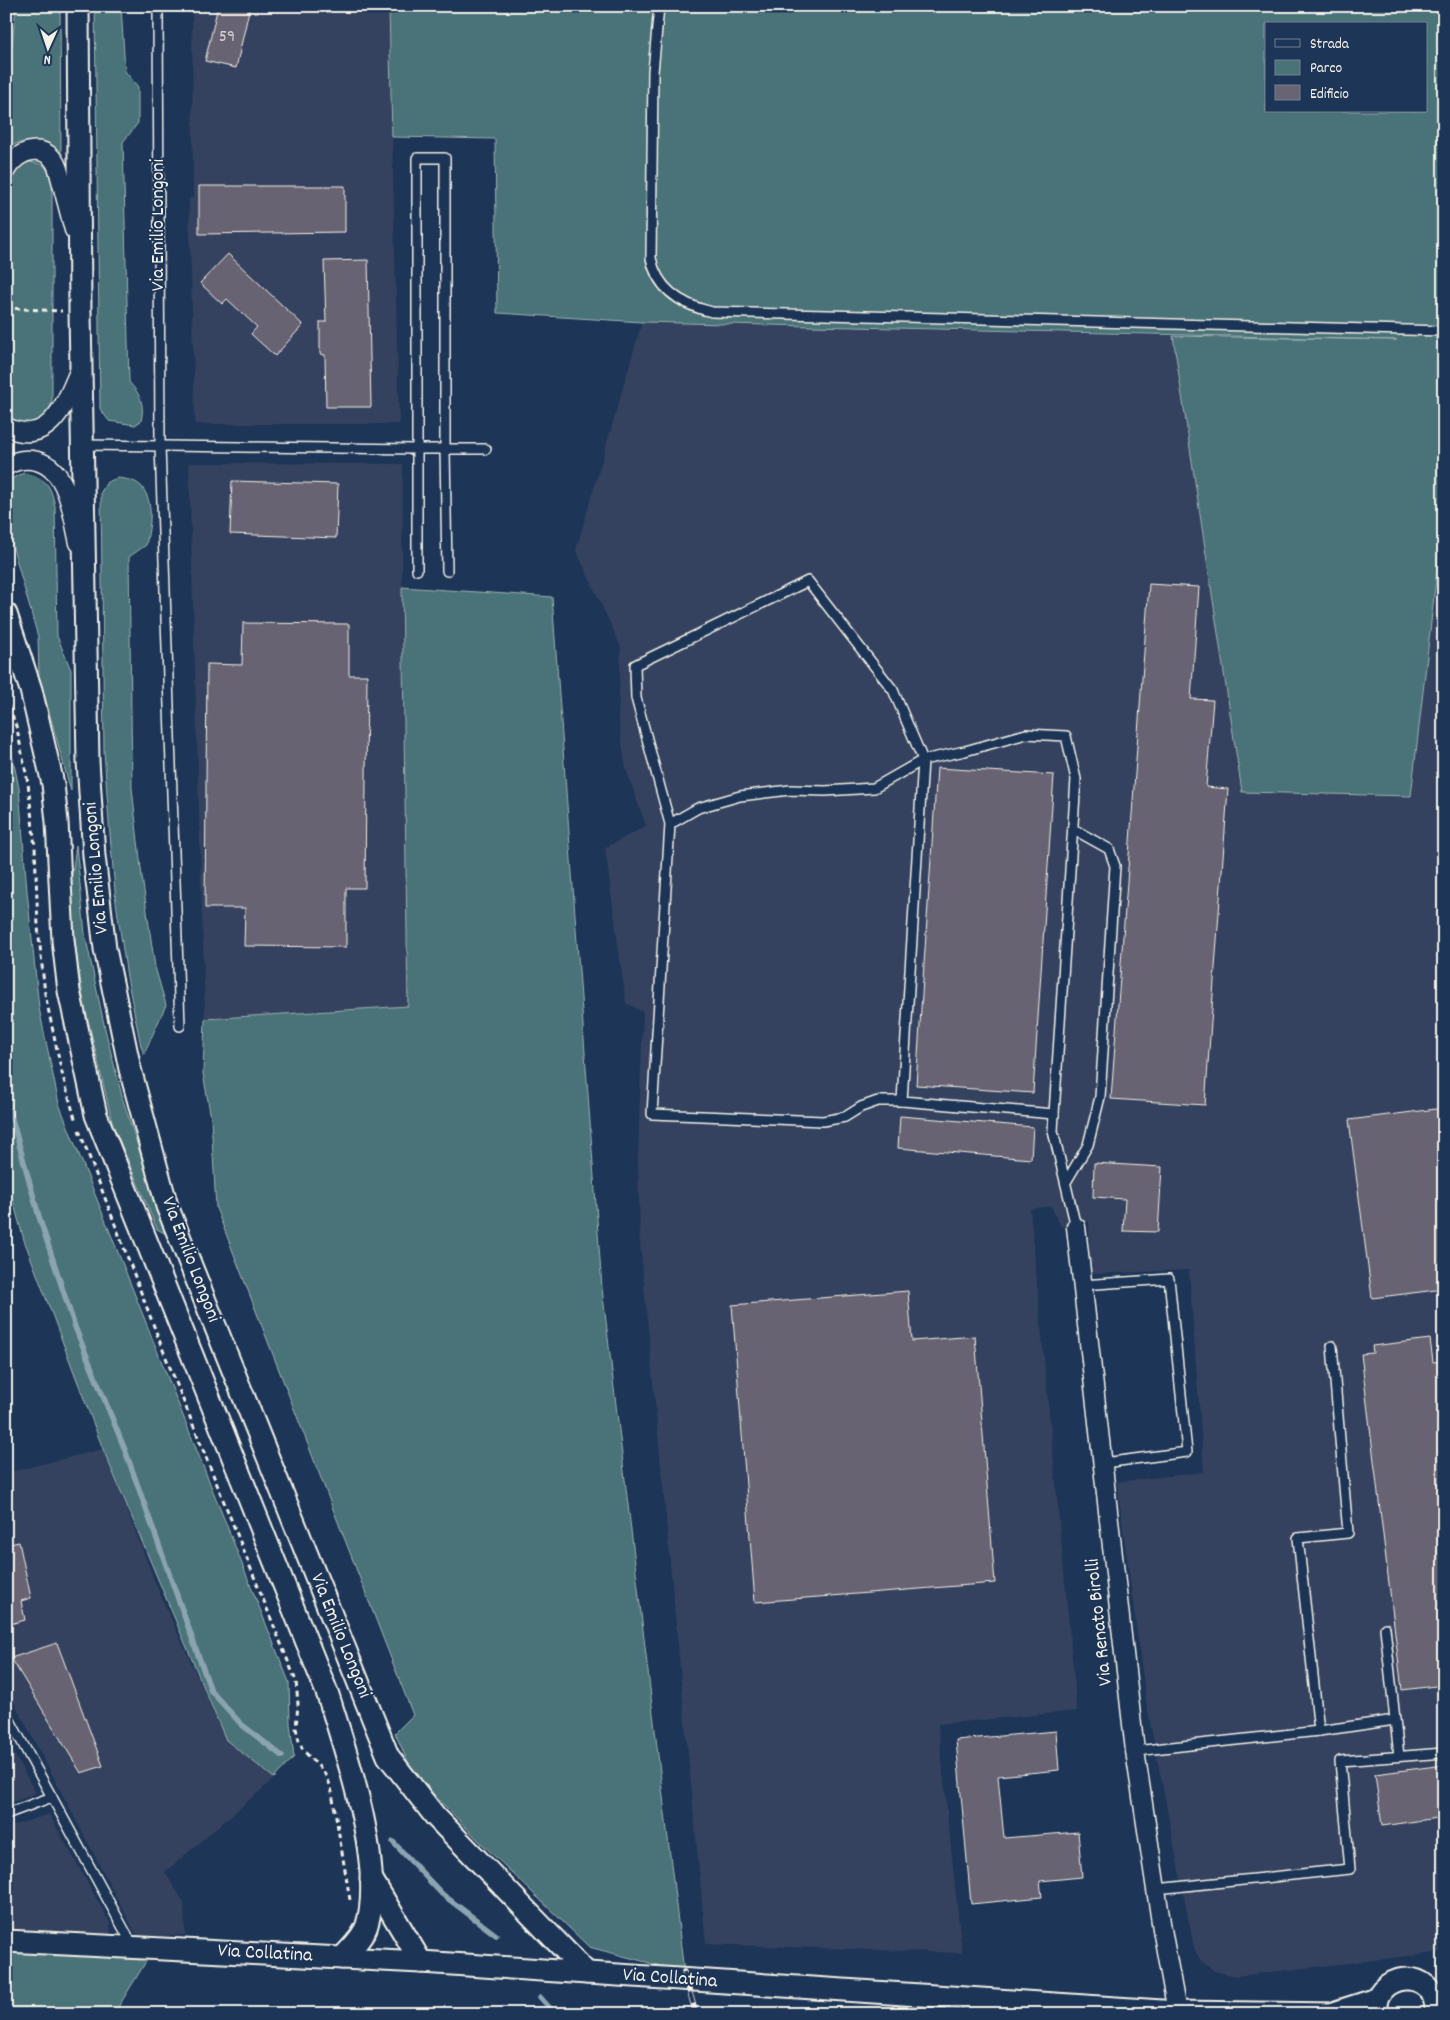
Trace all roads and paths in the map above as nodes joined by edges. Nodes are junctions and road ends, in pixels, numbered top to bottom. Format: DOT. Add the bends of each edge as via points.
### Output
graph roads {
  1 [pos="78,6"];
  2 [pos="158,6"];
  3 [pos="659,6"];
  4 [pos="6,170"];
  5 [pos="80,250"];
  6 [pos="6,308"];
  7 [pos="80,312"];
  8 [pos="1444,331"];
  9 [pos="81,368"];
  10 [pos="6,428"];
  11 [pos="83,445"];
  12 [pos="160,445"];
  13 [pos="417,449"];
  14 [pos="445,449"];
  15 [pos="486,449"];
  16 [pos="6,466"];
  17 [pos="85,568"];
  18 [pos="416,570"];
  19 [pos="447,571"];
  20 [pos="6,599"];
  21 [pos="9,622"];
  22 [pos="923,760"];
  23 [pos="670,824"];
  24 [pos="1073,829"];
  25 [pos="180,1026"];
  26 [pos="902,1101"];
  27 [pos="1054,1114"];
  28 [pos="1066,1182"];
  29 [pos="1076,1227"];
  30 [pos="1082,1284"];
  31 [pos="1332,1346"];
  32 [pos="1104,1462"];
  33 [pos="1385,1628"];
  34 [pos="6,1713"];
  35 [pos="1395,1720"];
  36 [pos="1319,1731"];
  37 [pos="1135,1751"];
  38 [pos="1444,1753"];
  39 [pos="1399,1756"];
  40 [pos="52,1797"];
  41 [pos="6,1814"];
  42 [pos="371,1878"];
  43 [pos="1156,1889"];
  44 [pos="6,1941"];
  45 [pos="133,1946"];
  46 [pos="342,1958"];
  47 [pos="421,1962"];
  48 [pos="587,1973"];
  49 [pos="1436,1989"];
  50 [pos="1377,2006"];
  51 [pos="1177,2012"];
  52 [pos="1334,2014"];
  53 [pos="1436,2014"];
  1 -- 5 [label="street, Via Emilio Longoni"];
  2 -- 12 [label="lane, Via Emilio Longoni"];
  3 -- 8 [label="lane" via="653,72 651,258 662,285 687,304 712,312"];
  4 -- 5 [label="street" via="18,156 31,151 46,153 56,162"];
  5 -- 7 [label="street, Via Emilio Longoni"];
  6 -- 7 [label="path"];
  7 -- 9 [label="street, Via Emilio Longoni"];
  9 -- 10 [label="street" via="67,400 52,422 31,432"];
  9 -- 11 [label="street, Via Emilio Longoni"];
  11 -- 12 [label="lane"];
  11 -- 17 [label="street, Via Emilio Longoni"];
  12 -- 13 [label="lane"];
  12 -- 25 [label="lane, Via Emilio Longoni"];
  13 -- 14 [label="lane"];
  13 -- 14 [label="lane" via="417,158 445,158"];
  13 -- 18 [label="lane"];
  14 -- 15 [label="lane"];
  14 -- 19 [label="lane"];
  16 -- 17 [label="street" via="15,461 30,460 44,463 58,475 67,496"];
  17 -- 48 [label="street, Via Emilio Longoni" via="88,761 104,949 130,1070 168,1206 388,1756 435,1816"];
  20 -- 21 [label="street"];
  21 -- 42 [label="street, Via Emilio Longoni" via="31,690 52,784 68,982 96,1115 328,1694 360,1806"];
  22 -- 23 [label="lane" via="874,788 790,790 740,796 698,808"];
  22 -- 23 [label="lane" via="893,690 808,581 635,665 636,698"];
  22 -- 24 [label="lane" via="1026,734 1066,736 1076,779"];
  22 -- 26 [label="lane"];
  23 -- 26 [label="lane" via="652,1114 823,1121 845,1117 878,1101"];
  24 -- 27 [label="lane"];
  24 -- 28 [label="lane" via="1109,849 1115,866 1100,1097 1088,1144"];
  26 -- 27 [label="lane"];
  27 -- 28 [label="lane" via="1053,1131"];
  28 -- 29 [label="lane"];
  29 -- 30 [label="street, Via Renato Birolli"];
  30 -- 32 [label="street, Via Renato Birolli"];
  30 -- 32 [label="lane" via="1169,1280 1187,1452"];
  31 -- 36 [label="lane" via="1348,1533 1298,1538"];
  32 -- 37 [label="street, Via Renato Birolli"];
  33 -- 35 [label="lane"];
  34 -- 40 [label="lane"];
  35 -- 36 [label="lane"];
  35 -- 39 [label="lane"];
  36 -- 37 [label="lane"];
  37 -- 43 [label="street, Via Renato Birolli"];
  38 -- 39 [label="lane"];
  39 -- 43 [label="lane" via="1340,1762 1350,1869"];
  40 -- 41 [label="lane"];
  40 -- 45 [label="lane"];
  42 -- 46 [label="street, Via Emilio Longoni" via="367,1925"];
  42 -- 47 [label="street"];
  43 -- 51 [label="street, Via Renato Birolli"];
  44 -- 45 [label="street, Via Collatina"];
  45 -- 46 [label="street, Via Collatina"];
  46 -- 47 [label="street, Via Collatina"];
  47 -- 48 [label="street, Via Collatina"];
  48 -- 51 [label="street, Via Collatina"];
  49 -- 50 [label="street" via="1420,1980 1392,1981 1385,1987"];
  49 -- 53 [label="street"];
  50 -- 52 [label="street, Via Collatina"];
  51 -- 52 [label="street, Via Collatina"];
}
